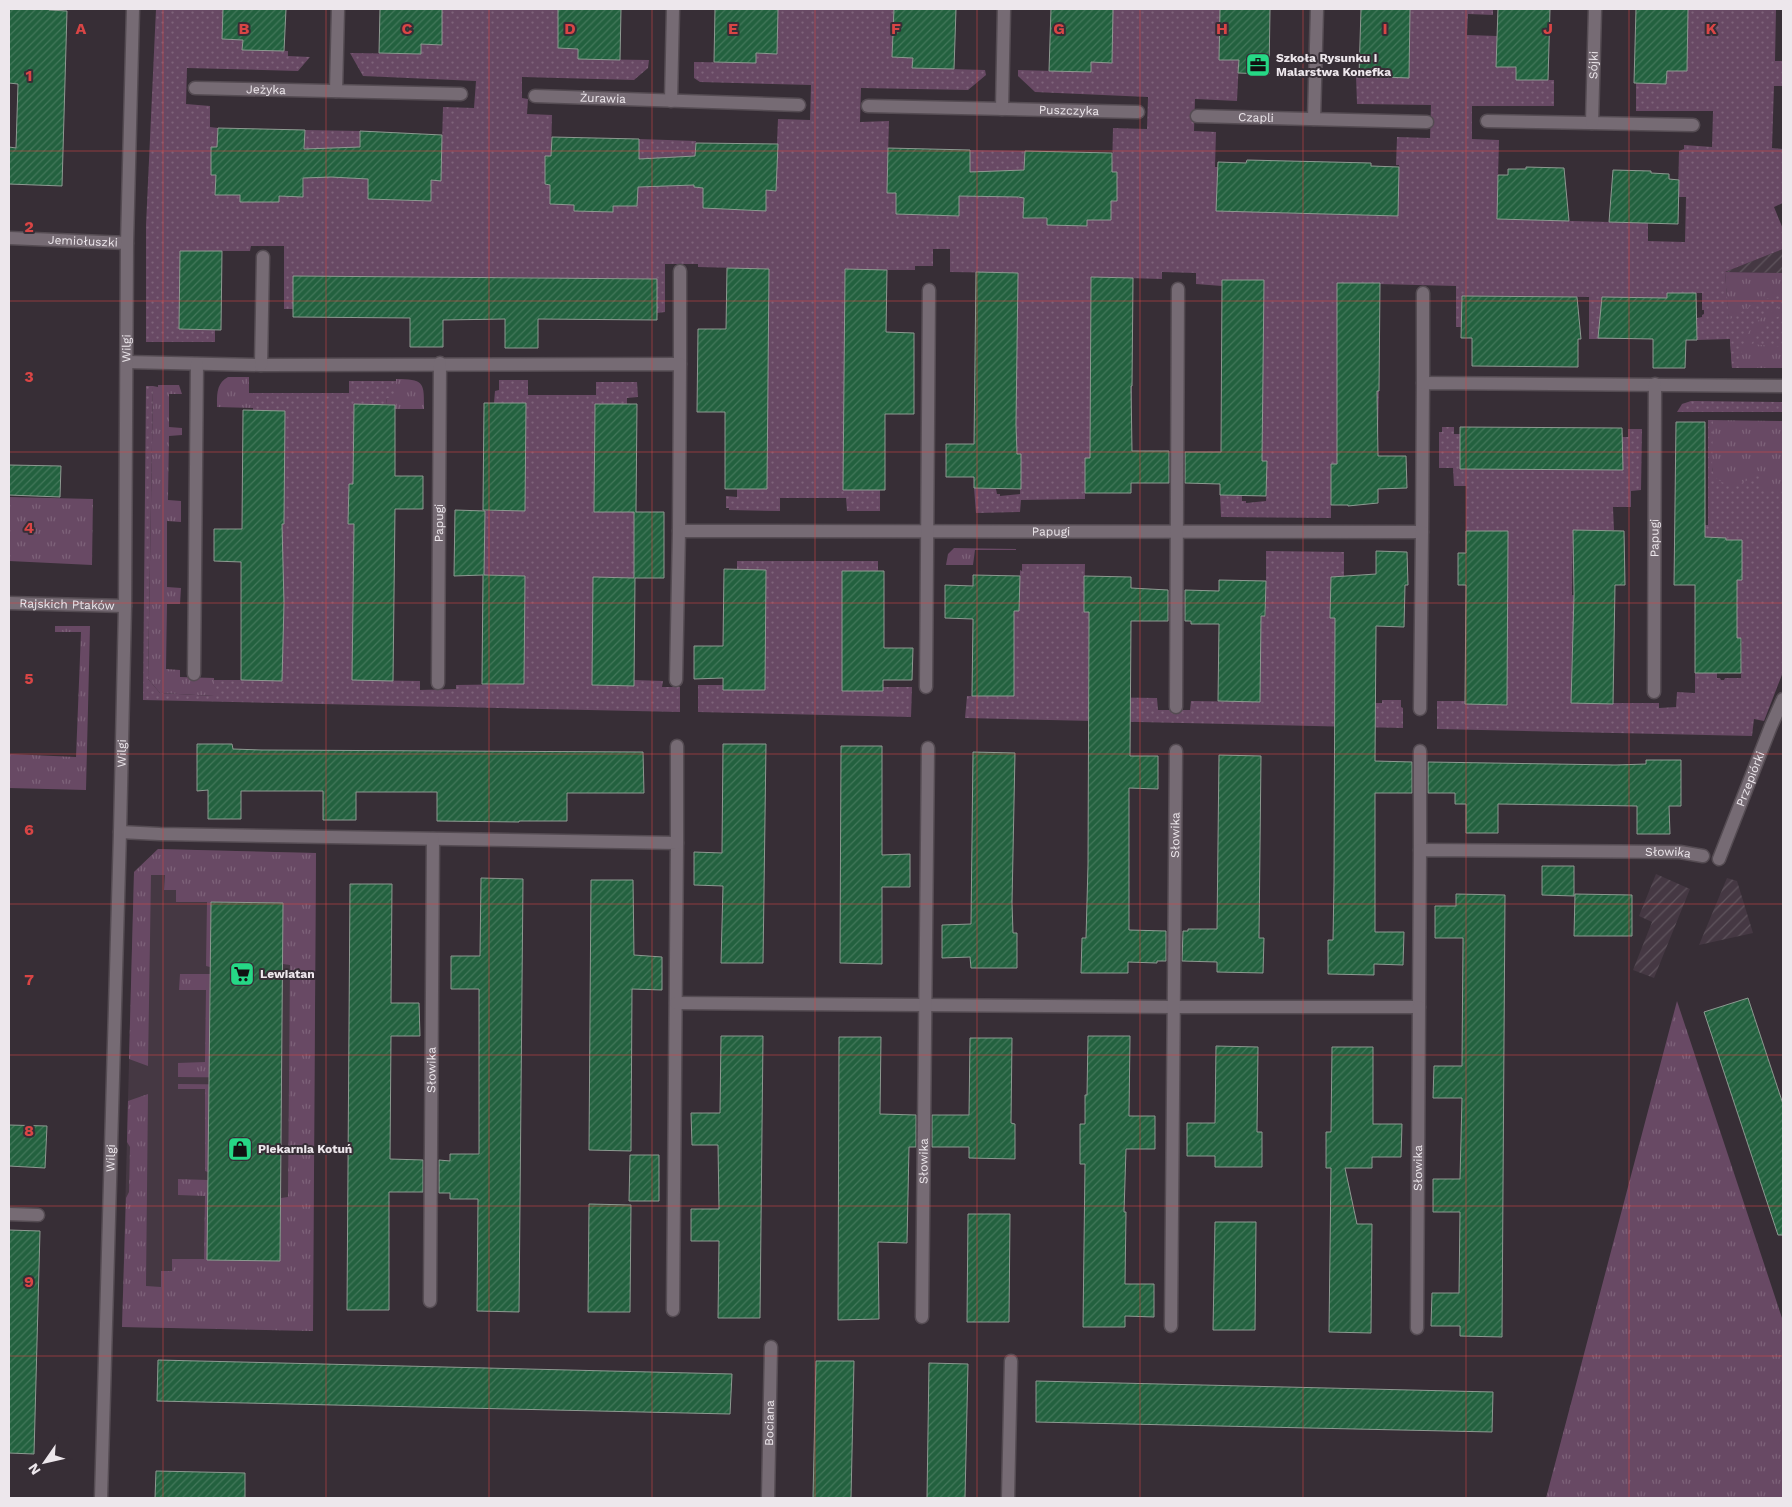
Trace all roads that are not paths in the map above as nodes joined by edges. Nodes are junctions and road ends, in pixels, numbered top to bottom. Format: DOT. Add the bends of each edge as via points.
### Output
graph roads {
  1 [pos="133,9"];
  2 [pos="338,9"];
  3 [pos="673,9"];
  4 [pos="1004,9"];
  5 [pos="1317,9"];
  6 [pos="1595,9"];
  7 [pos="195,88"];
  8 [pos="336,91"];
  9 [pos="461,94"];
  10 [pos="535,96"];
  11 [pos="671,101"];
  12 [pos="799,105"];
  13 [pos="868,106"];
  14 [pos="1002,109"];
  15 [pos="1138,112"];
  16 [pos="1197,116"];
  17 [pos="1314,119"];
  18 [pos="1488,121"];
  19 [pos="1427,122"];
  20 [pos="1592,123"];
  21 [pos="1692,125"];
  22 [pos="9,238"];
  23 [pos="127,243"];
  24 [pos="263,258"];
  25 [pos="680,271"];
  26 [pos="1178,289"];
  27 [pos="929,290"];
  28 [pos="1423,293"];
  29 [pos="127,362"];
  30 [pos="440,363"];
  31 [pos="197,364"];
  32 [pos="680,364"];
  33 [pos="261,365"];
  34 [pos="1423,383"];
  35 [pos="1655,384"];
  36 [pos="1783,386"];
  37 [pos="679,531"];
  38 [pos="927,531"];
  39 [pos="1422,532"];
  40 [pos="1176,533"];
  41 [pos="9,603"];
  42 [pos="125,606"];
  43 [pos="194,674"];
  44 [pos="676,680"];
  45 [pos="438,683"];
  46 [pos="926,687"];
  47 [pos="1654,692"];
  48 [pos="1783,699"];
  49 [pos="1176,707"];
  50 [pos="1420,709"];
  51 [pos="677,746"];
  52 [pos="928,748"];
  53 [pos="1176,751"];
  54 [pos="1420,751"];
  55 [pos="120,832"];
  56 [pos="434,839"];
  57 [pos="677,843"];
  58 [pos="1420,850"];
  59 [pos="1703,856"];
  60 [pos="1719,859"];
  61 [pos="676,1003"];
  62 [pos="924,1005"];
  63 [pos="1419,1007"];
  64 [pos="1174,1008"];
  65 [pos="9,1214"];
  66 [pos="38,1215"];
  67 [pos="430,1301"];
  68 [pos="673,1310"];
  69 [pos="922,1317"];
  70 [pos="1171,1326"];
  71 [pos="1417,1328"];
  72 [pos="771,1347"];
  73 [pos="1011,1361"];
  74 [pos="101,1498"];
  75 [pos="768,1498"];
  76 [pos="1008,1498"];
  1 -- 23 [label="street, Wilgi"];
  2 -- 8 [label="street"];
  3 -- 11 [label="street"];
  4 -- 14 [label="street"];
  5 -- 17 [label="street"];
  6 -- 20 [label="street, Sójki"];
  7 -- 8 [label="street, Jeżyka"];
  8 -- 9 [label="street, Jeżyka"];
  10 -- 11 [label="street, Żurawia"];
  11 -- 12 [label="street, Żurawia"];
  13 -- 14 [label="street, Puszczyka"];
  14 -- 15 [label="street, Puszczyka"];
  16 -- 17 [label="street, Czapli"];
  17 -- 19 [label="street, Czapli"];
  18 -- 20 [label="street"];
  20 -- 21 [label="street"];
  22 -- 23 [label="street, Jemiołuszki"];
  23 -- 29 [label="street, Wilgi"];
  24 -- 33 [label="street"];
  25 -- 32 [label="street"];
  26 -- 40 [label="street"];
  27 -- 38 [label="street"];
  28 -- 34 [label="street"];
  29 -- 31 [label="street"];
  29 -- 42 [label="street, Wilgi"];
  30 -- 32 [label="street"];
  30 -- 33 [label="street"];
  30 -- 45 [label="street, Papugi"];
  31 -- 33 [label="street"];
  31 -- 43 [label="street"];
  32 -- 37 [label="street"];
  34 -- 35 [label="street"];
  34 -- 39 [label="street"];
  35 -- 36 [label="street"];
  35 -- 47 [label="street, Papugi"];
  37 -- 38 [label="street, Papugi"];
  37 -- 44 [label="street"];
  38 -- 40 [label="street, Papugi"];
  38 -- 46 [label="street"];
  39 -- 40 [label="street, Papugi"];
  39 -- 50 [label="street"];
  40 -- 49 [label="street"];
  41 -- 42 [label="street, Rajskich Ptaków"];
  42 -- 55 [label="street, Wilgi"];
  48 -- 60 [label="street, Przepiórki"];
  51 -- 57 [label="street"];
  52 -- 62 [label="street, Słowika"];
  53 -- 64 [label="street, Słowika"];
  54 -- 58 [label="street, Słowika"];
  55 -- 56 [label="street"];
  55 -- 74 [label="street, Wilgi"];
  56 -- 57 [label="street"];
  56 -- 67 [label="street, Słowika"];
  57 -- 61 [label="street"];
  58 -- 59 [label="street, Słowika" via="1680,852"];
  58 -- 63 [label="street, Słowika"];
  61 -- 62 [label="street"];
  61 -- 68 [label="street"];
  62 -- 64 [label="street"];
  62 -- 69 [label="street, Słowika"];
  63 -- 64 [label="street"];
  63 -- 71 [label="street, Słowika"];
  64 -- 70 [label="street, Słowika"];
  65 -- 66 [label="street"];
  72 -- 75 [label="street, Bociana"];
  73 -- 76 [label="street"];
}
